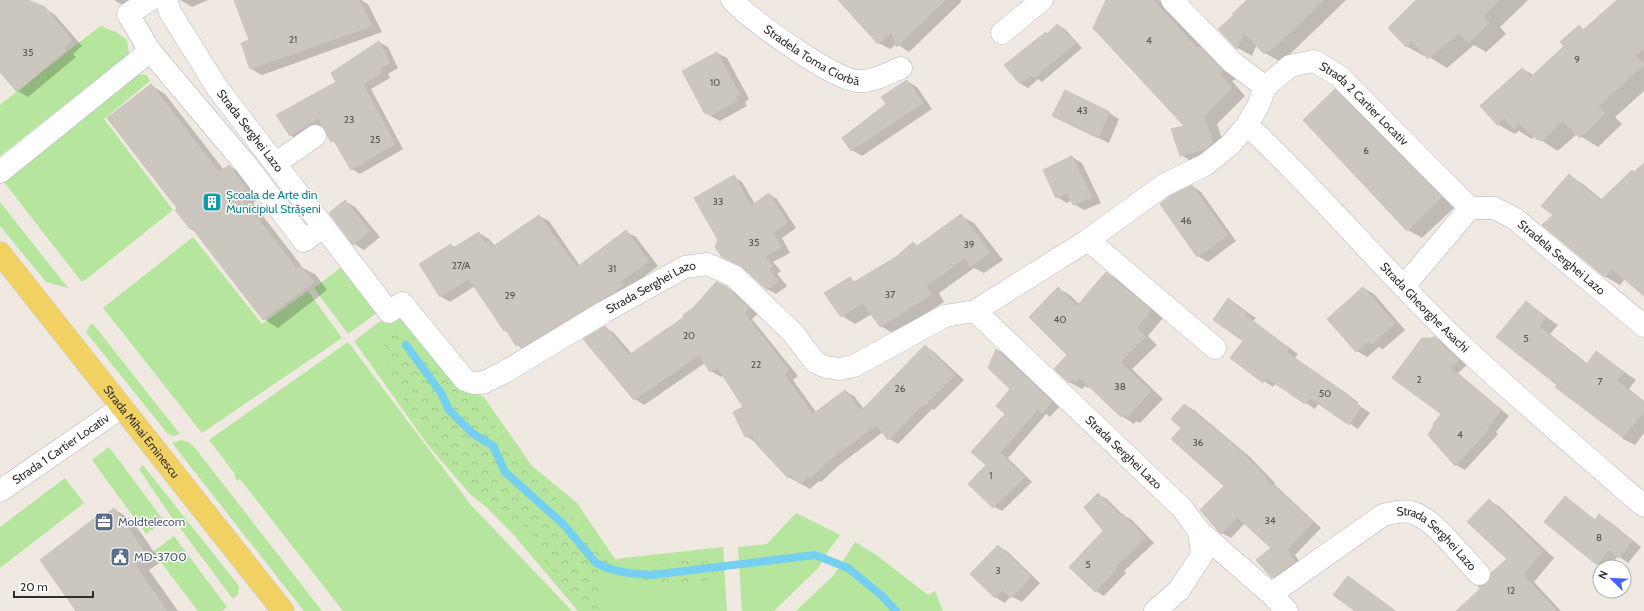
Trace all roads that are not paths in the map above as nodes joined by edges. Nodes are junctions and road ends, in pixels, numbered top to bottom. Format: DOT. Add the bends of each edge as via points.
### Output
graph roads {
  1 [pos="150,0"];
  2 [pos="166,0"];
  3 [pos="732,0"];
  4 [pos="1042,0"];
  5 [pos="1172,0"];
  6 [pos="1002,33"];
  7 [pos="150,51"];
  8 [pos="900,68"];
  9 [pos="1265,87"];
  10 [pos="1247,125"];
  11 [pos="314,136"];
  12 [pos="276,163"];
  13 [pos="0,172"];
  14 [pos="1470,208"];
  15 [pos="323,227"];
  16 [pos="1088,240"];
  17 [pos="0,253"];
  18 [pos="1404,286"];
  19 [pos="975,311"];
  20 [pos="1644,326"];
  21 [pos="1215,348"];
  22 [pos="122,407"];
  23 [pos="0,491"];
  24 [pos="1644,506"];
  25 [pos="1199,532"];
  26 [pos="1479,574"];
  27 [pos="1271,594"];
  28 [pos="283,611"];
  29 [pos="1155,611"];
  30 [pos="1287,611"];
  1 -- 7 [label="street" via="128,14"];
  2 -- 12 [label="street, Strada Serghei Lazo" via="170,12 218,89"];
  3 -- 8 [label="street, Stradela Toma Ciorbă" via="781,40 837,74 857,81 877,78"];
  4 -- 6 [label="street"];
  5 -- 9 [label="street" via="1232,62"];
  7 -- 13 [label="street"];
  7 -- 15 [label="street" via="247,166 304,241"];
  9 -- 10 [label="street"];
  9 -- 14 [label="street, Strada 2 Cartier Locativ" via="1290,66 1314,61 1339,76"];
  10 -- 16 [label="street, Strada Serghei Lazo" via="1230,145 1205,165 1164,185"];
  10 -- 18 [label="street, Strada Gheorghe Asachi" via="1286,162"];
  11 -- 12 [label="street"];
  12 -- 15 [label="street, Strada Serghei Lazo"];
  14 -- 18 [label="street"];
  14 -- 20 [label="street, Stradela Serghei Lazo" via="1494,208 1514,218"];
  15 -- 19 [label="street, Strada Serghei Lazo" via="454,369 465,380 473,383 482,383 504,373 604,312 685,267 696,264 707,264 734,276 793,333 815,362 826,367 839,369 854,366 945,316"];
  16 -- 19 [label="street, Strada Serghei Lazo"];
  16 -- 21 [label="street"];
  17 -- 22 [label="main road, Strada Mihai Eminescu"];
  18 -- 24 [label="street, Strada Gheorghe Asachi" via="1454,338"];
  19 -- 25 [label="street, Strada Serghei Lazo" via="1182,508"];
  22 -- 23 [label="street, Strada 1 Cartier Locativ"];
  22 -- 28 [label="main road, Strada Mihai Eminescu"];
  25 -- 27 [label="street, Strada Serghei Lazo"];
  25 -- 29 [label="street" via="1202,554 1179,590"];
  26 -- 27 [label="street, Strada Serghei Lazo" via="1431,523 1413,512 1398,512 1383,515"];
  27 -- 30 [label="street, Strada Serghei Lazo"];
}
